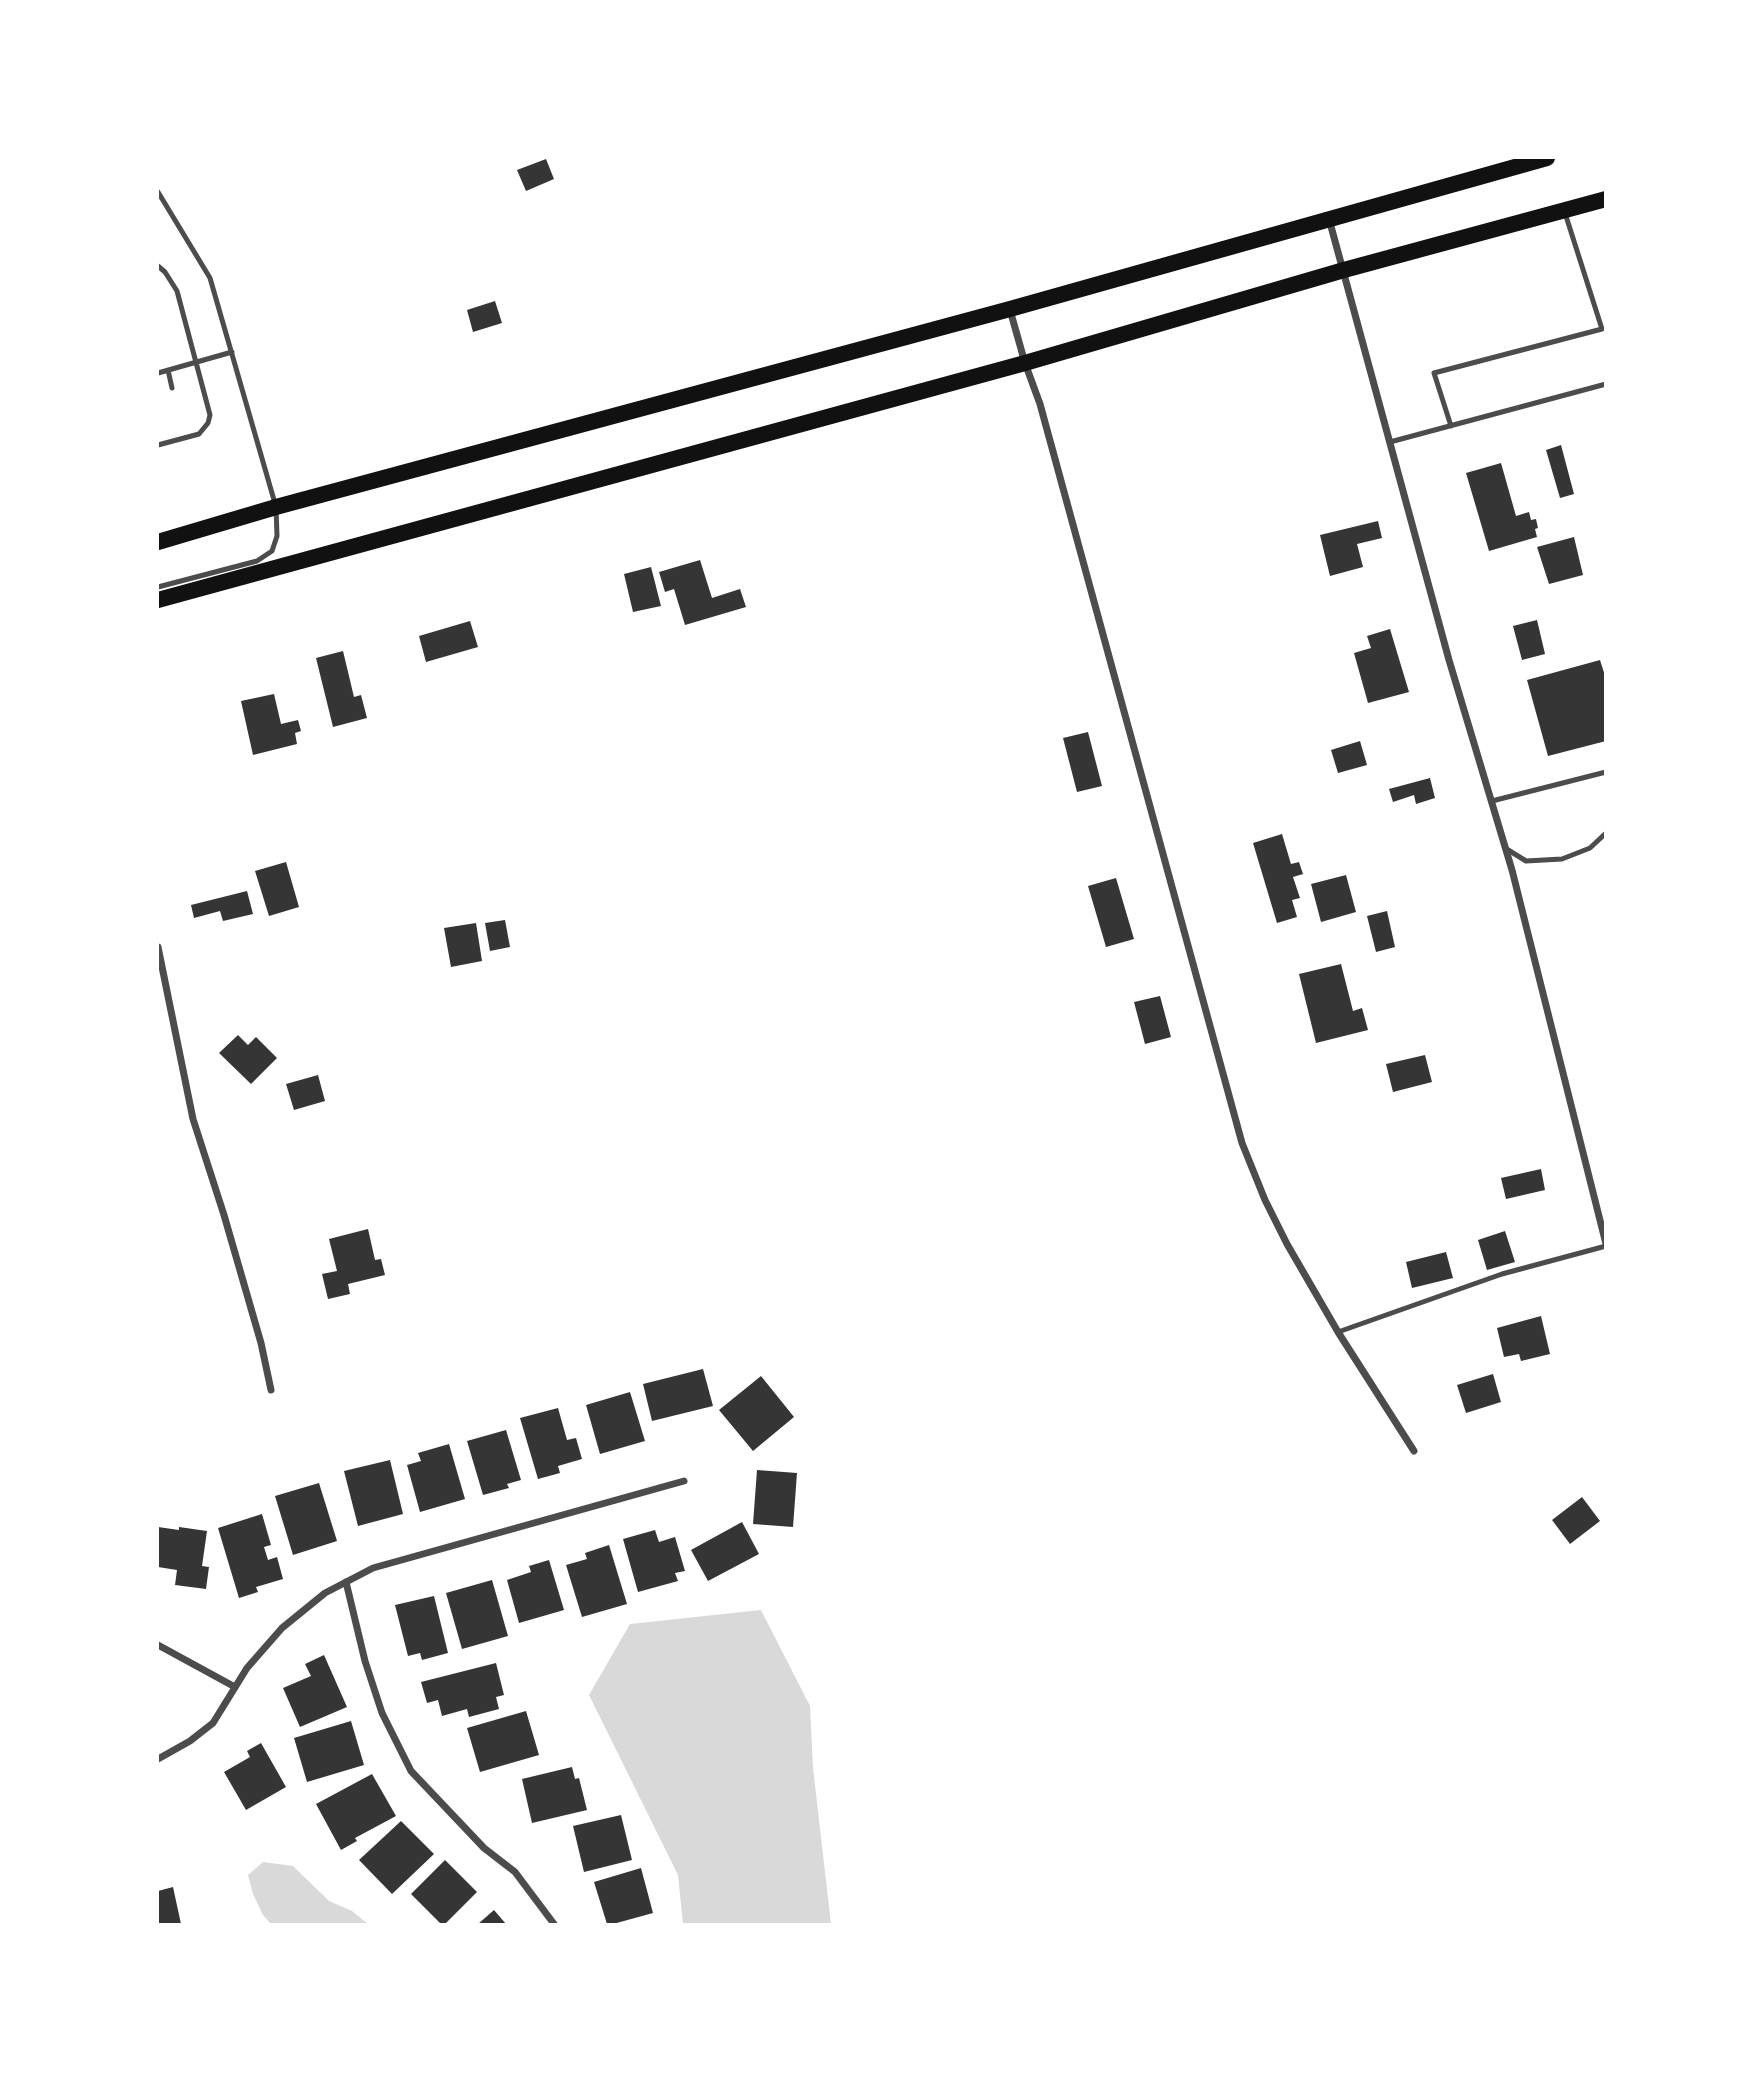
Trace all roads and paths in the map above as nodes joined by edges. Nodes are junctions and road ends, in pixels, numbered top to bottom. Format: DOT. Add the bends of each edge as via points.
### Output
graph roads {
  1 [pos="1547,158"];
  2 [pos="158,192"];
  3 [pos="1605,199"];
  4 [pos="166,206"];
  5 [pos="158,208"];
  6 [pos="1564,210"];
  7 [pos="1329,219"];
  8 [pos="158,266"];
  9 [pos="1344,270"];
  10 [pos="1010,309"];
  11 [pos="1604,329"];
  12 [pos="1605,339"];
  13 [pos="232,352"];
  14 [pos="196,362"];
  15 [pos="1025,363"];
  16 [pos="168,370"];
  17 [pos="158,373"];
  18 [pos="1605,384"];
  19 [pos="172,388"];
  20 [pos="1451,426"];
  21 [pos="184,428"];
  22 [pos="186,438"];
  23 [pos="1391,442"];
  24 [pos="158,445"];
  25 [pos="276,507"];
  26 [pos="158,542"];
  27 [pos="158,587"];
  28 [pos="158,600"];
  29 [pos="1605,772"];
  30 [pos="1492,801"];
  31 [pos="1605,833"];
  32 [pos="1504,847"];
  33 [pos="158,947"];
  34 [pos="1605,1245"];
  35 [pos="1338,1332"];
  36 [pos="271,1390"];
  37 [pos="1414,1451"];
  38 [pos="684,1480"];
  39 [pos="346,1582"];
  40 [pos="158,1645"];
  41 [pos="235,1687"];
  42 [pos="158,1759"];
  43 [pos="554,1924"];
  1 -- 7 [label="highway"];
  2 -- 4 [label="lane"];
  3 -- 6 [label="highway"];
  4 -- 5 [label="lane"];
  4 -- 13 [label="lane" via="210,278"];
  6 -- 9 [label="highway"];
  6 -- 11 [label="lane"];
  7 -- 9 [label="street"];
  7 -- 10 [label="highway"];
  8 -- 14 [label="lane" via="177,292"];
  9 -- 15 [label="highway"];
  9 -- 23 [label="street"];
  10 -- 15 [label="street"];
  10 -- 25 [label="highway"];
  11 -- 12 [label="lane"];
  11 -- 20 [label="lane" via="1434,373"];
  13 -- 14 [label="lane"];
  13 -- 25 [label="lane"];
  14 -- 16 [label="lane"];
  14 -- 22 [label="lane" via="210,415 199,434"];
  15 -- 28 [label="highway"];
  15 -- 35 [label="street" via="1242,1143 1287,1244"];
  16 -- 17 [label="lane"];
  16 -- 19 [label="lane"];
  18 -- 20 [label="lane"];
  20 -- 23 [label="lane"];
  21 -- 22 [label="lane"];
  22 -- 24 [label="lane"];
  23 -- 30 [label="street"];
  25 -- 26 [label="highway"];
  25 -- 27 [label="lane" via="277,536 272,551 257,561"];
  29 -- 30 [label="lane"];
  30 -- 32 [label="street"];
  31 -- 32 [label="lane" via="1590,848 1562,859 1526,861"];
  32 -- 34 [label="street"];
  33 -- 36 [label="street" via="193,1119"];
  34 -- 35 [label="lane" via="1502,1274"];
  35 -- 37 [label="street"];
  38 -- 39 [label="street" via="373,1569"];
  39 -- 41 [label="street" via="282,1628"];
  39 -- 43 [label="street" via="382,1713 411,1771 484,1848 515,1872"];
  40 -- 41 [label="street"];
  41 -- 42 [label="street" via="213,1723"];
}
